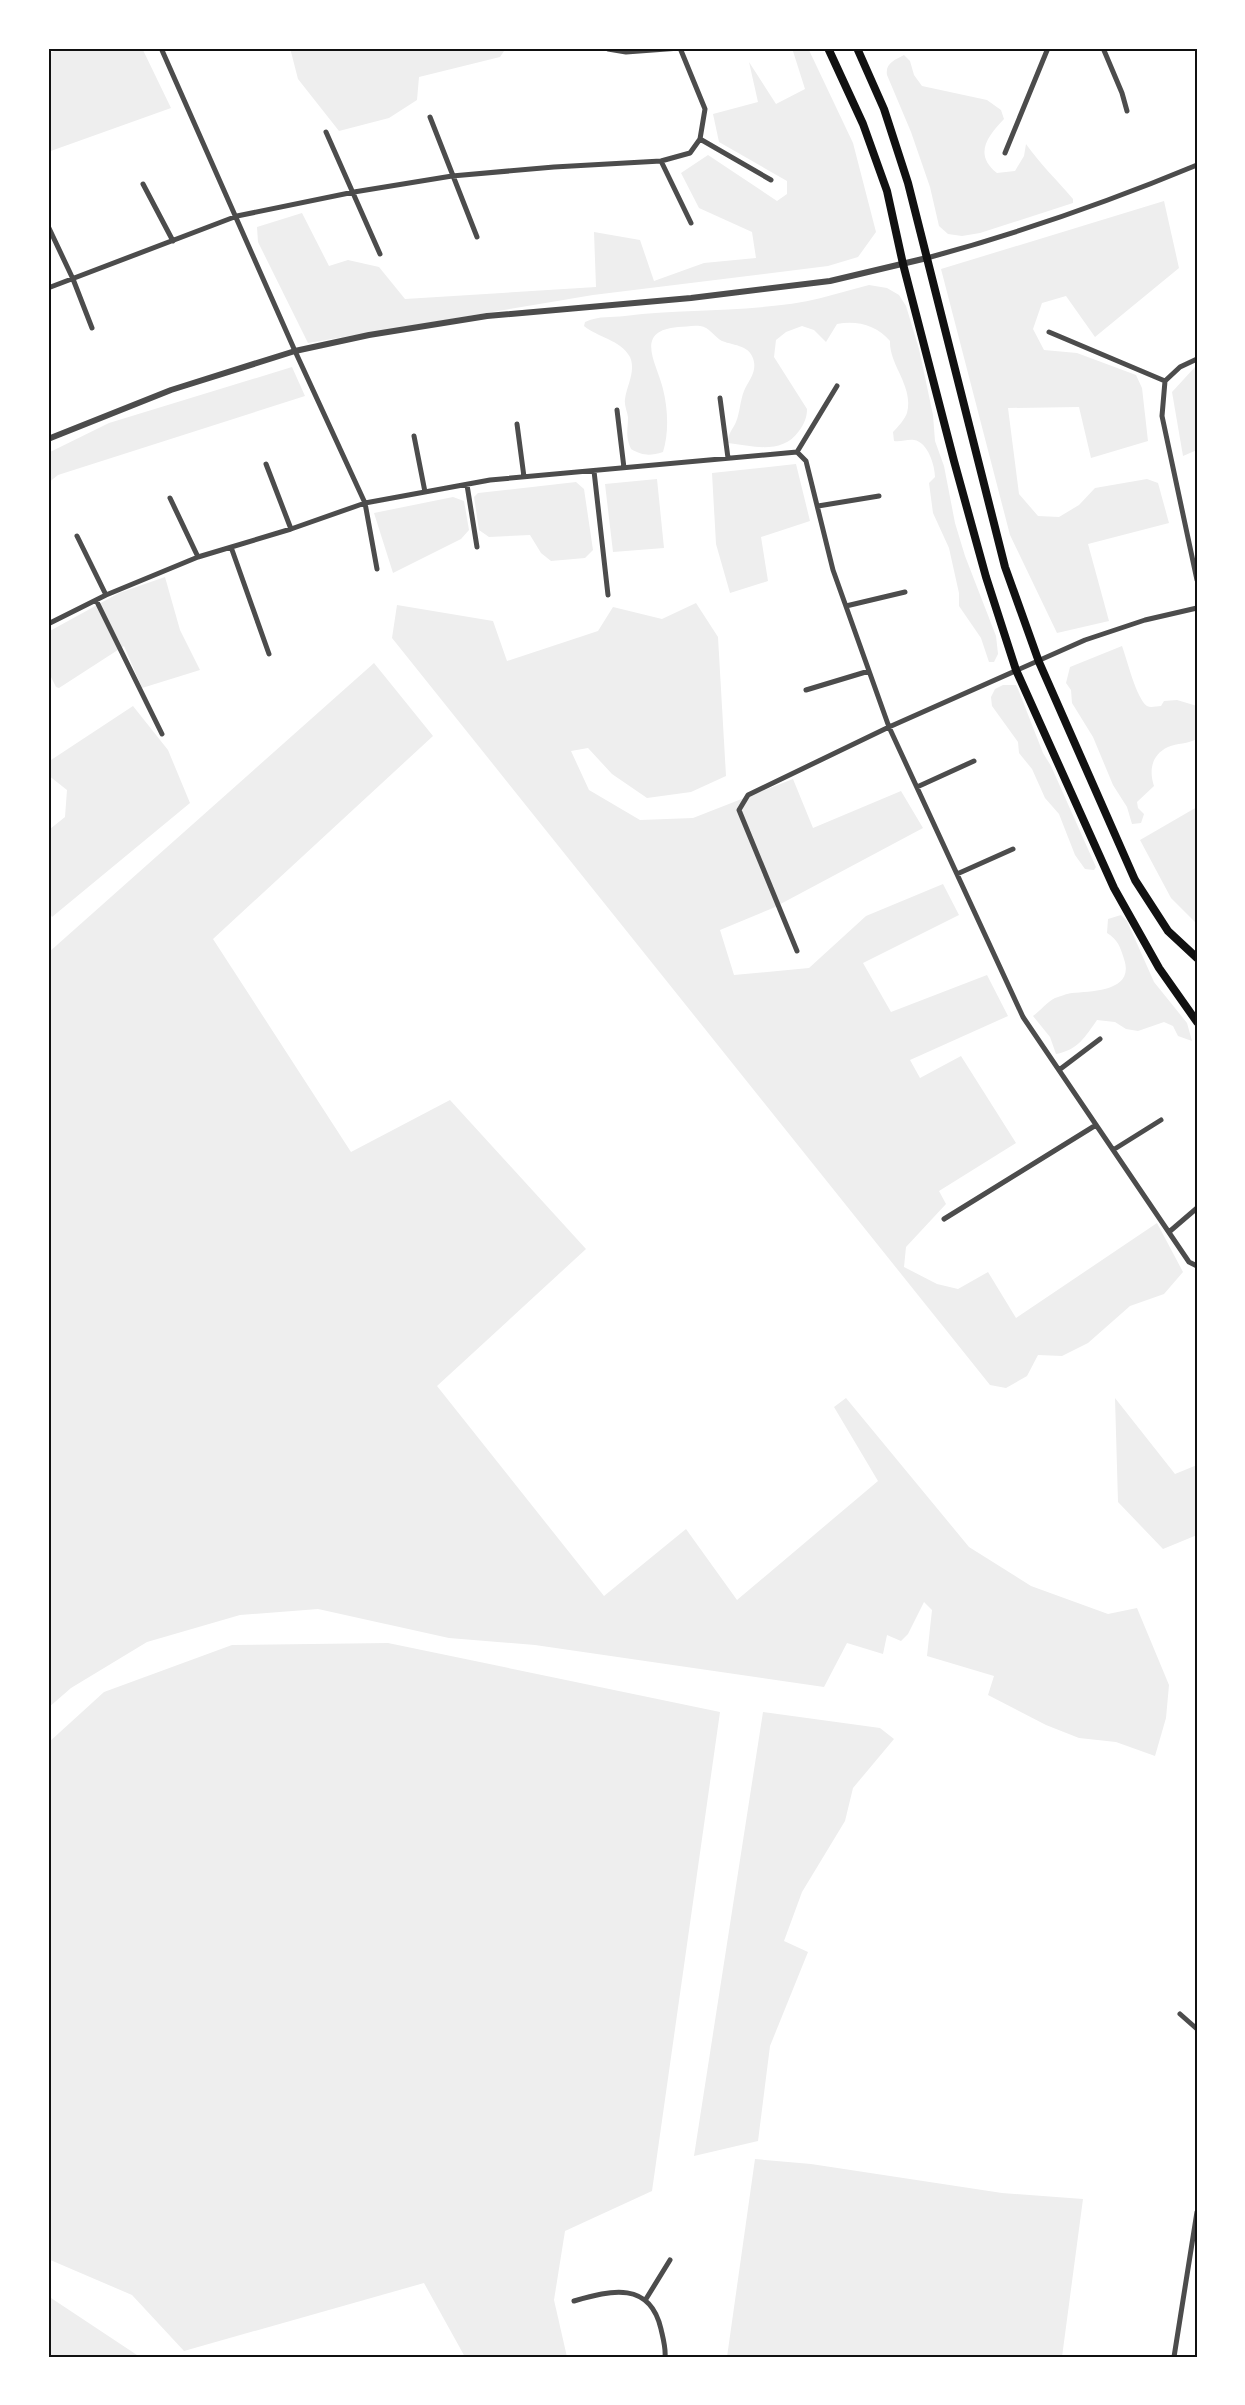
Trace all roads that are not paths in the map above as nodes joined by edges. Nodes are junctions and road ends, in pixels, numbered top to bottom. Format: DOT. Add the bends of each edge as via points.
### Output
graph roads {
  1 [pos="161,48"];
  2 [pos="680,48"];
  3 [pos="828,48"];
  4 [pos="857,48"];
  5 [pos="1048,48"];
  6 [pos="1103,48"];
  7 [pos="608,49"];
  8 [pos="1127,111"];
  9 [pos="430,117"];
  10 [pos="327,132"];
  11 [pos="700,139"];
  12 [pos="1005,153"];
  13 [pos="661,161"];
  14 [pos="1197,165"];
  15 [pos="452,176"];
  16 [pos="771,180"];
  17 [pos="142,184"];
  18 [pos="354,192"];
  19 [pos="237,216"];
  20 [pos="692,223"];
  21 [pos="48,226"];
  22 [pos="477,237"];
  23 [pos="173,241"];
  24 [pos="380,254"];
  25 [pos="927,258"];
  26 [pos="903,264"];
  27 [pos="73,279"];
  28 [pos="48,288"];
  29 [pos="92,328"];
  30 [pos="1048,332"];
  31 [pos="295,351"];
  32 [pos="1197,359"];
  33 [pos="1165,381"];
  34 [pos="837,386"];
  35 [pos="720,398"];
  36 [pos="617,410"];
  37 [pos="517,424"];
  38 [pos="414,436"];
  39 [pos="48,439"];
  40 [pos="796,452"];
  41 [pos="728,458"];
  42 [pos="266,464"];
  43 [pos="624,468"];
  44 [pos="594,471"];
  45 [pos="524,477"];
  46 [pos="467,485"];
  47 [pos="425,492"];
  48 [pos="879,496"];
  49 [pos="170,498"];
  50 [pos="365,503"];
  51 [pos="818,506"];
  52 [pos="291,529"];
  53 [pos="77,536"];
  54 [pos="231,547"];
  55 [pos="477,547"];
  56 [pos="198,557"];
  57 [pos="376,569"];
  58 [pos="1197,580"];
  59 [pos="905,592"];
  60 [pos="106,595"];
  61 [pos="608,595"];
  62 [pos="96,600"];
  63 [pos="846,606"];
  64 [pos="1197,608"];
  65 [pos="48,624"];
  66 [pos="269,654"];
  67 [pos="1039,662"];
  68 [pos="1016,670"];
  69 [pos="869,671"];
  70 [pos="806,690"];
  71 [pos="889,727"];
  72 [pos="162,734"];
  73 [pos="974,760"];
  74 [pos="917,787"];
  75 [pos="1013,849"];
  76 [pos="957,874"];
  77 [pos="797,951"];
  78 [pos="1197,958"];
  79 [pos="1197,1022"];
  80 [pos="1100,1039"];
  81 [pos="1059,1070"];
  82 [pos="1161,1120"];
  83 [pos="1096,1125"];
  84 [pos="1113,1150"];
  85 [pos="1197,1208"];
  86 [pos="944,1219"];
  87 [pos="1169,1232"];
  88 [pos="1197,1266"];
  89 [pos="1180,2014"];
  90 [pos="1197,2030"];
  91 [pos="1197,2212"];
  92 [pos="670,2260"];
  93 [pos="646,2299"];
  94 [pos="574,2301"];
  95 [pos="665,2357"];
  96 [pos="1174,2357"];
  1 -- 19 [label="street"];
  2 -- 7 [label="street" via="626,52"];
  2 -- 11 [label="street" via="705,109"];
  3 -- 26 [label="main road" via="863,124 887,191"];
  4 -- 25 [label="main road" via="884,109"];
  5 -- 12 [label="street"];
  6 -- 8 [label="street"];
  9 -- 15 [label="street"];
  10 -- 18 [label="street"];
  11 -- 13 [label="street" via="690,153"];
  11 -- 16 [label="street"];
  13 -- 15 [label="street"];
  13 -- 20 [label="street"];
  14 -- 25 [label="street" via="1010,235"];
  15 -- 18 [label="street"];
  15 -- 22 [label="street"];
  17 -- 23 [label="street"];
  18 -- 19 [label="street"];
  18 -- 24 [label="street"];
  19 -- 23 [label="street"];
  19 -- 31 [label="street"];
  21 -- 27 [label="street"];
  23 -- 27 [label="street"];
  25 -- 26 [label="street"];
  25 -- 67 [label="main road" via="1005,567"];
  26 -- 31 [label="street" via="819,282 487,316"];
  26 -- 68 [label="main road" via="986,577"];
  27 -- 28 [label="street"];
  27 -- 29 [label="street"];
  30 -- 33 [label="street"];
  31 -- 39 [label="street" via="171,390"];
  31 -- 50 [label="street"];
  32 -- 33 [label="street" via="1180,367"];
  33 -- 58 [label="street" via="1162,416"];
  34 -- 40 [label="street"];
  35 -- 41 [label="street"];
  36 -- 43 [label="street"];
  37 -- 45 [label="street"];
  38 -- 47 [label="street"];
  40 -- 41 [label="street"];
  40 -- 51 [label="street" via="806,461"];
  41 -- 43 [label="street"];
  42 -- 52 [label="street"];
  43 -- 44 [label="street"];
  44 -- 45 [label="street"];
  44 -- 61 [label="street"];
  45 -- 46 [label="street"];
  46 -- 47 [label="street"];
  46 -- 55 [label="street"];
  47 -- 50 [label="street"];
  48 -- 51 [label="street"];
  49 -- 56 [label="street"];
  50 -- 52 [label="street"];
  50 -- 57 [label="street"];
  51 -- 63 [label="street"];
  52 -- 54 [label="street"];
  53 -- 60 [label="street"];
  54 -- 56 [label="street"];
  54 -- 66 [label="street"];
  56 -- 60 [label="street"];
  59 -- 63 [label="street"];
  60 -- 62 [label="street"];
  62 -- 65 [label="street"];
  62 -- 72 [label="street"];
  63 -- 69 [label="street"];
  64 -- 67 [label="street" via="1144,620"];
  67 -- 68 [label="street"];
  67 -- 78 [label="main road" via="1135,880 1168,931"];
  68 -- 71 [label="street"];
  68 -- 79 [label="main road" via="1114,888 1159,968"];
  69 -- 70 [label="street"];
  69 -- 71 [label="street"];
  71 -- 74 [label="street"];
  71 -- 77 [label="street" via="748,795 739,810"];
  73 -- 74 [label="street"];
  74 -- 76 [label="street"];
  75 -- 76 [label="street"];
  76 -- 81 [label="street" via="1023,1017"];
  80 -- 81 [label="street"];
  81 -- 83 [label="street"];
  82 -- 84 [label="street"];
  83 -- 84 [label="street"];
  83 -- 86 [label="street"];
  84 -- 87 [label="street"];
  85 -- 87 [label="street"];
  87 -- 88 [label="street" via="1189,1262"];
  89 -- 90 [label="street"];
  91 -- 96 [label="street"];
  92 -- 93 [label="street"];
  93 -- 94 [label="street" via="629,2292 604,2292"];
  93 -- 95 [label="street" via="659,2321"];
}
